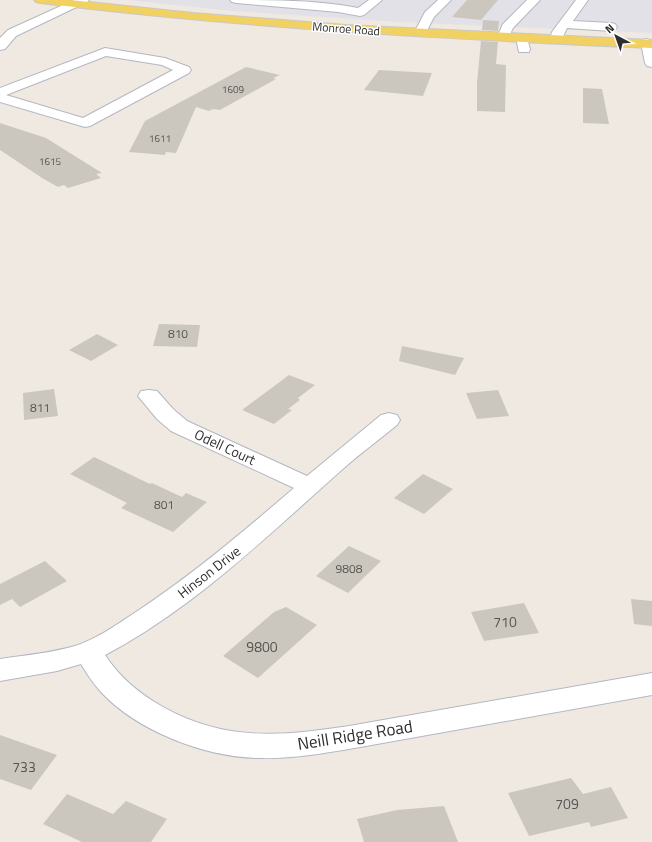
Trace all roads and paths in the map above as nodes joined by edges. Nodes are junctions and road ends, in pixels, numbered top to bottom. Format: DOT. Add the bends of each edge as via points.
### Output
graph roads {
  1 [pos="40,0"];
  2 [pos="236,0"];
  3 [pos="376,0"];
  4 [pos="445,0"];
  5 [pos="534,0"];
  6 [pos="582,0"];
  7 [pos="255,1"];
  8 [pos="79,2"];
  9 [pos="323,3"];
  10 [pos="564,24"];
  11 [pos="611,27"];
  12 [pos="420,33"];
  13 [pos="503,37"];
  14 [pos="556,40"];
  15 [pos="649,44"];
  16 [pos="0,46"];
  17 [pos="652,62"];
  18 [pos="0,93"];
  19 [pos="0,98"];
  20 [pos="149,396"];
  21 [pos="388,420"];
  22 [pos="310,486"];
  23 [pos="88,652"];
  24 [pos="0,670"];
  25 [pos="652,684"];
  1 -- 8 [label="main road, Monroe Road"];
  2 -- 7 [label="street"];
  3 -- 9 [label="street" via="360,12"];
  4 -- 12 [label="street" via="429,15"];
  5 -- 13 [label="street" via="507,27"];
  6 -- 10 [label="street"];
  7 -- 9 [label="street"];
  8 -- 12 [label="main road, Monroe Road" via="222,20"];
  8 -- 16 [label="street" via="12,33"];
  10 -- 11 [label="street"];
  10 -- 14 [label="street"];
  12 -- 13 [label="main road, Monroe Road"];
  13 -- 14 [label="main road, Monroe Road" via="523,44"];
  14 -- 15 [label="main road, Monroe Road"];
  15 -- 17 [label="street"];
  18 -- 19 [label="street" via="105,52 166,62 184,70 85,123"];
  20 -- 22 [label="street, Odell Court" via="179,426"];
  21 -- 22 [label="street, Hinson Drive"];
  22 -- 23 [label="street, Hinson Drive" via="244,545 172,601 115,638"];
  23 -- 24 [label="street, Hinson Drive" via="57,661"];
  23 -- 25 [label="street, Neill Ridge Road" via="114,687 130,701 166,723 224,742 256,746 294,745 346,738"];
}
